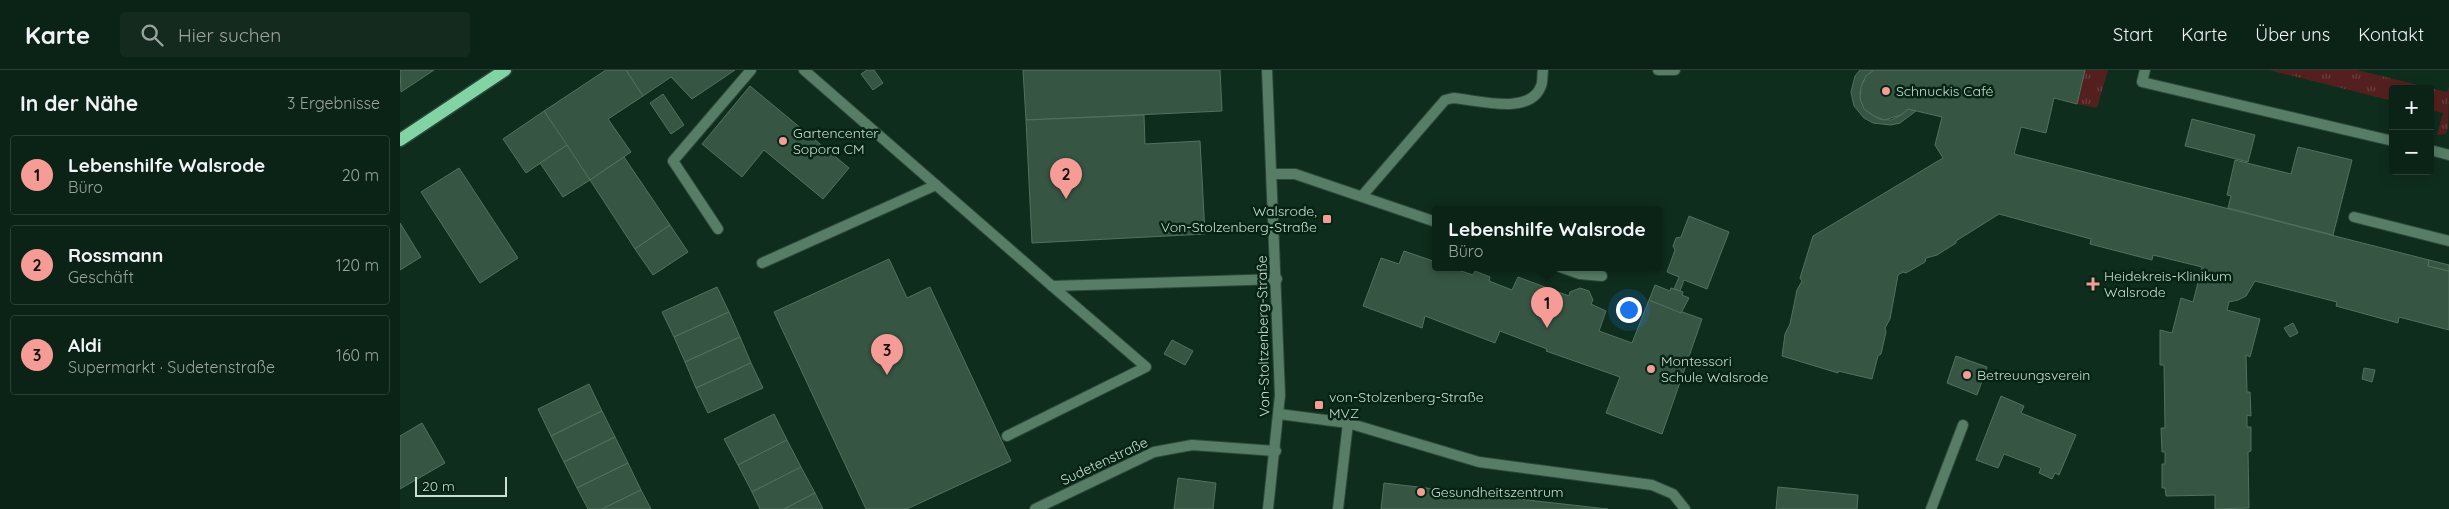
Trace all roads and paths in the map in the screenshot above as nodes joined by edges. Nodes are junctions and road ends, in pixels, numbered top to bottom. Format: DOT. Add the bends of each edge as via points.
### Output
graph roads {
  1 [pos="505,70"];
  2 [pos="751,70"];
  3 [pos="804,70"];
  4 [pos="1267,70"];
  5 [pos="1543,70"];
  6 [pos="1658,70"];
  7 [pos="1675,70"];
  8 [pos="2145,70"];
  9 [pos="400,140"];
  10 [pos="2389,140"];
  11 [pos="2434,151"];
  12 [pos="2449,155"];
  13 [pos="1272,174"];
  14 [pos="936,185"];
  15 [pos="1362,196"];
  16 [pos="2354,217"];
  17 [pos="1432,221"];
  18 [pos="718,229"];
  19 [pos="2449,241"];
  20 [pos="762,263"];
  21 [pos="1571,271"];
  22 [pos="1602,276"];
  23 [pos="1277,279"];
  24 [pos="1052,286"];
  25 [pos="1279,414"];
  26 [pos="1348,423"];
  27 [pos="1963,425"];
  28 [pos="1007,436"];
  29 [pos="1276,451"];
  30 [pos="1035,509"];
  31 [pos="1268,509"];
  32 [pos="1338,509"];
  33 [pos="1685,509"];
  34 [pos="1931,509"];
  1 -- 9 [label="main road"];
  2 -- 18 [label="street" via="673,161"];
  3 -- 14 [label="street"];
  4 -- 13 [label="street, Von-Stoltzenberg-Straße"];
  5 -- 15 [label="street" via="1541,86 1530,101 1516,105 1453,98 1444,100"];
  6 -- 7 [label="street"];
  8 -- 10 [label="street" via="2142,82"];
  11 -- 12 [label="street"];
  13 -- 15 [label="street" via="1295,174"];
  13 -- 23 [label="street, Von-Stoltzenberg-Straße"];
  14 -- 20 [label="street"];
  14 -- 24 [label="street"];
  15 -- 17 [label="street"];
  16 -- 19 [label="street"];
  21 -- 22 [label="street"];
  23 -- 24 [label="street"];
  23 -- 25 [label="street, Von-Stoltzenberg-Straße"];
  24 -- 28 [label="street" via="1146,367"];
  25 -- 26 [label="street"];
  25 -- 29 [label="street, Von-Stoltzenberg-Straße"];
  26 -- 32 [label="street"];
  26 -- 33 [label="street" via="1479,462 1652,486 1673,494"];
  27 -- 34 [label="street"];
  29 -- 30 [label="street, Sudetenstraße" via="1192,445 1154,452"];
  29 -- 31 [label="street, Von-Stoltzenberg-Straße"];
}
